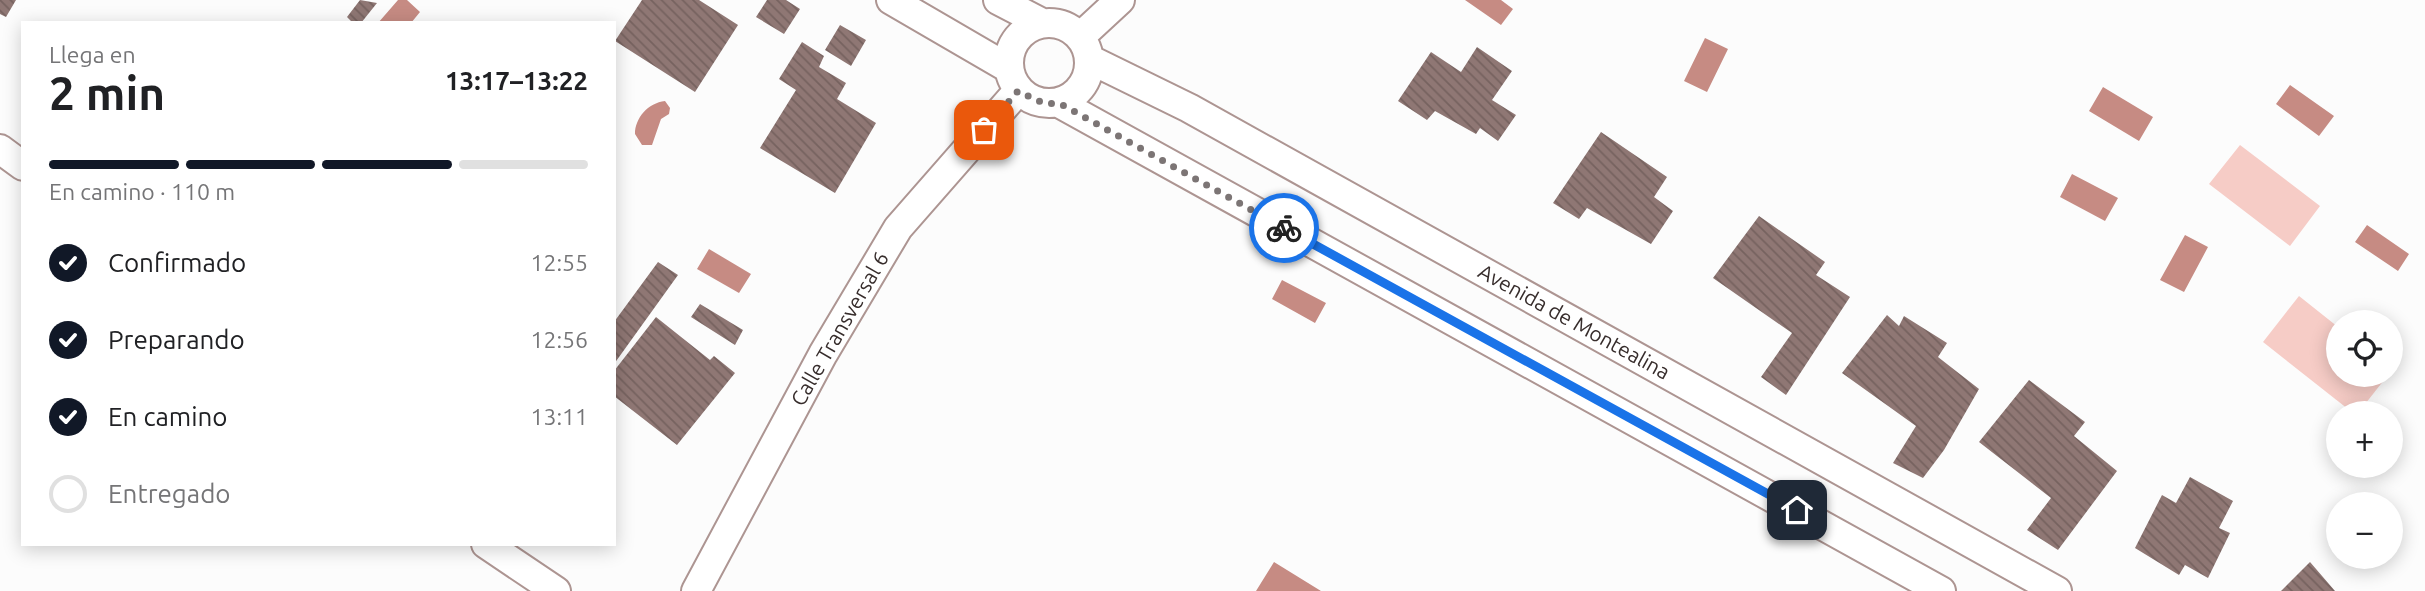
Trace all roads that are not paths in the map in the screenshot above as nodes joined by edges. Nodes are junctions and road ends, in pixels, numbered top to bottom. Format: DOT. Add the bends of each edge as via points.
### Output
graph roads {
  1 [pos="891,0"];
  2 [pos="998,0"];
  3 [pos="1119,0"];
  4 [pos="1042,23"];
  5 [pos="1084,48"];
  6 [pos="1013,80"];
  7 [pos="1059,103"];
  8 [pos="0,149"];
  9 [pos="21,165"];
  10 [pos="489,546"];
  11 [pos="555,591"];
  12 [pos="696,591"];
  13 [pos="1941,591"];
  14 [pos="2057,591"];
  1 -- 6 [label="street"];
  2 -- 4 [label="street"];
  3 -- 5 [label="street"];
  4 -- 5 [label="street" via="1069,28"];
  4 -- 6 [label="street" via="1016,39 1009,52"];
  5 -- 7 [label="street" via="1082,86"];
  5 -- 14 [label="street, Avenida de Montealina"];
  6 -- 7 [label="street" via="1045,104"];
  6 -- 12 [label="street, Calle Transversal 6" via="898,228 823,354"];
  7 -- 13 [label="street"];
  8 -- 9 [label="street"];
  10 -- 11 [label="street"];
}
